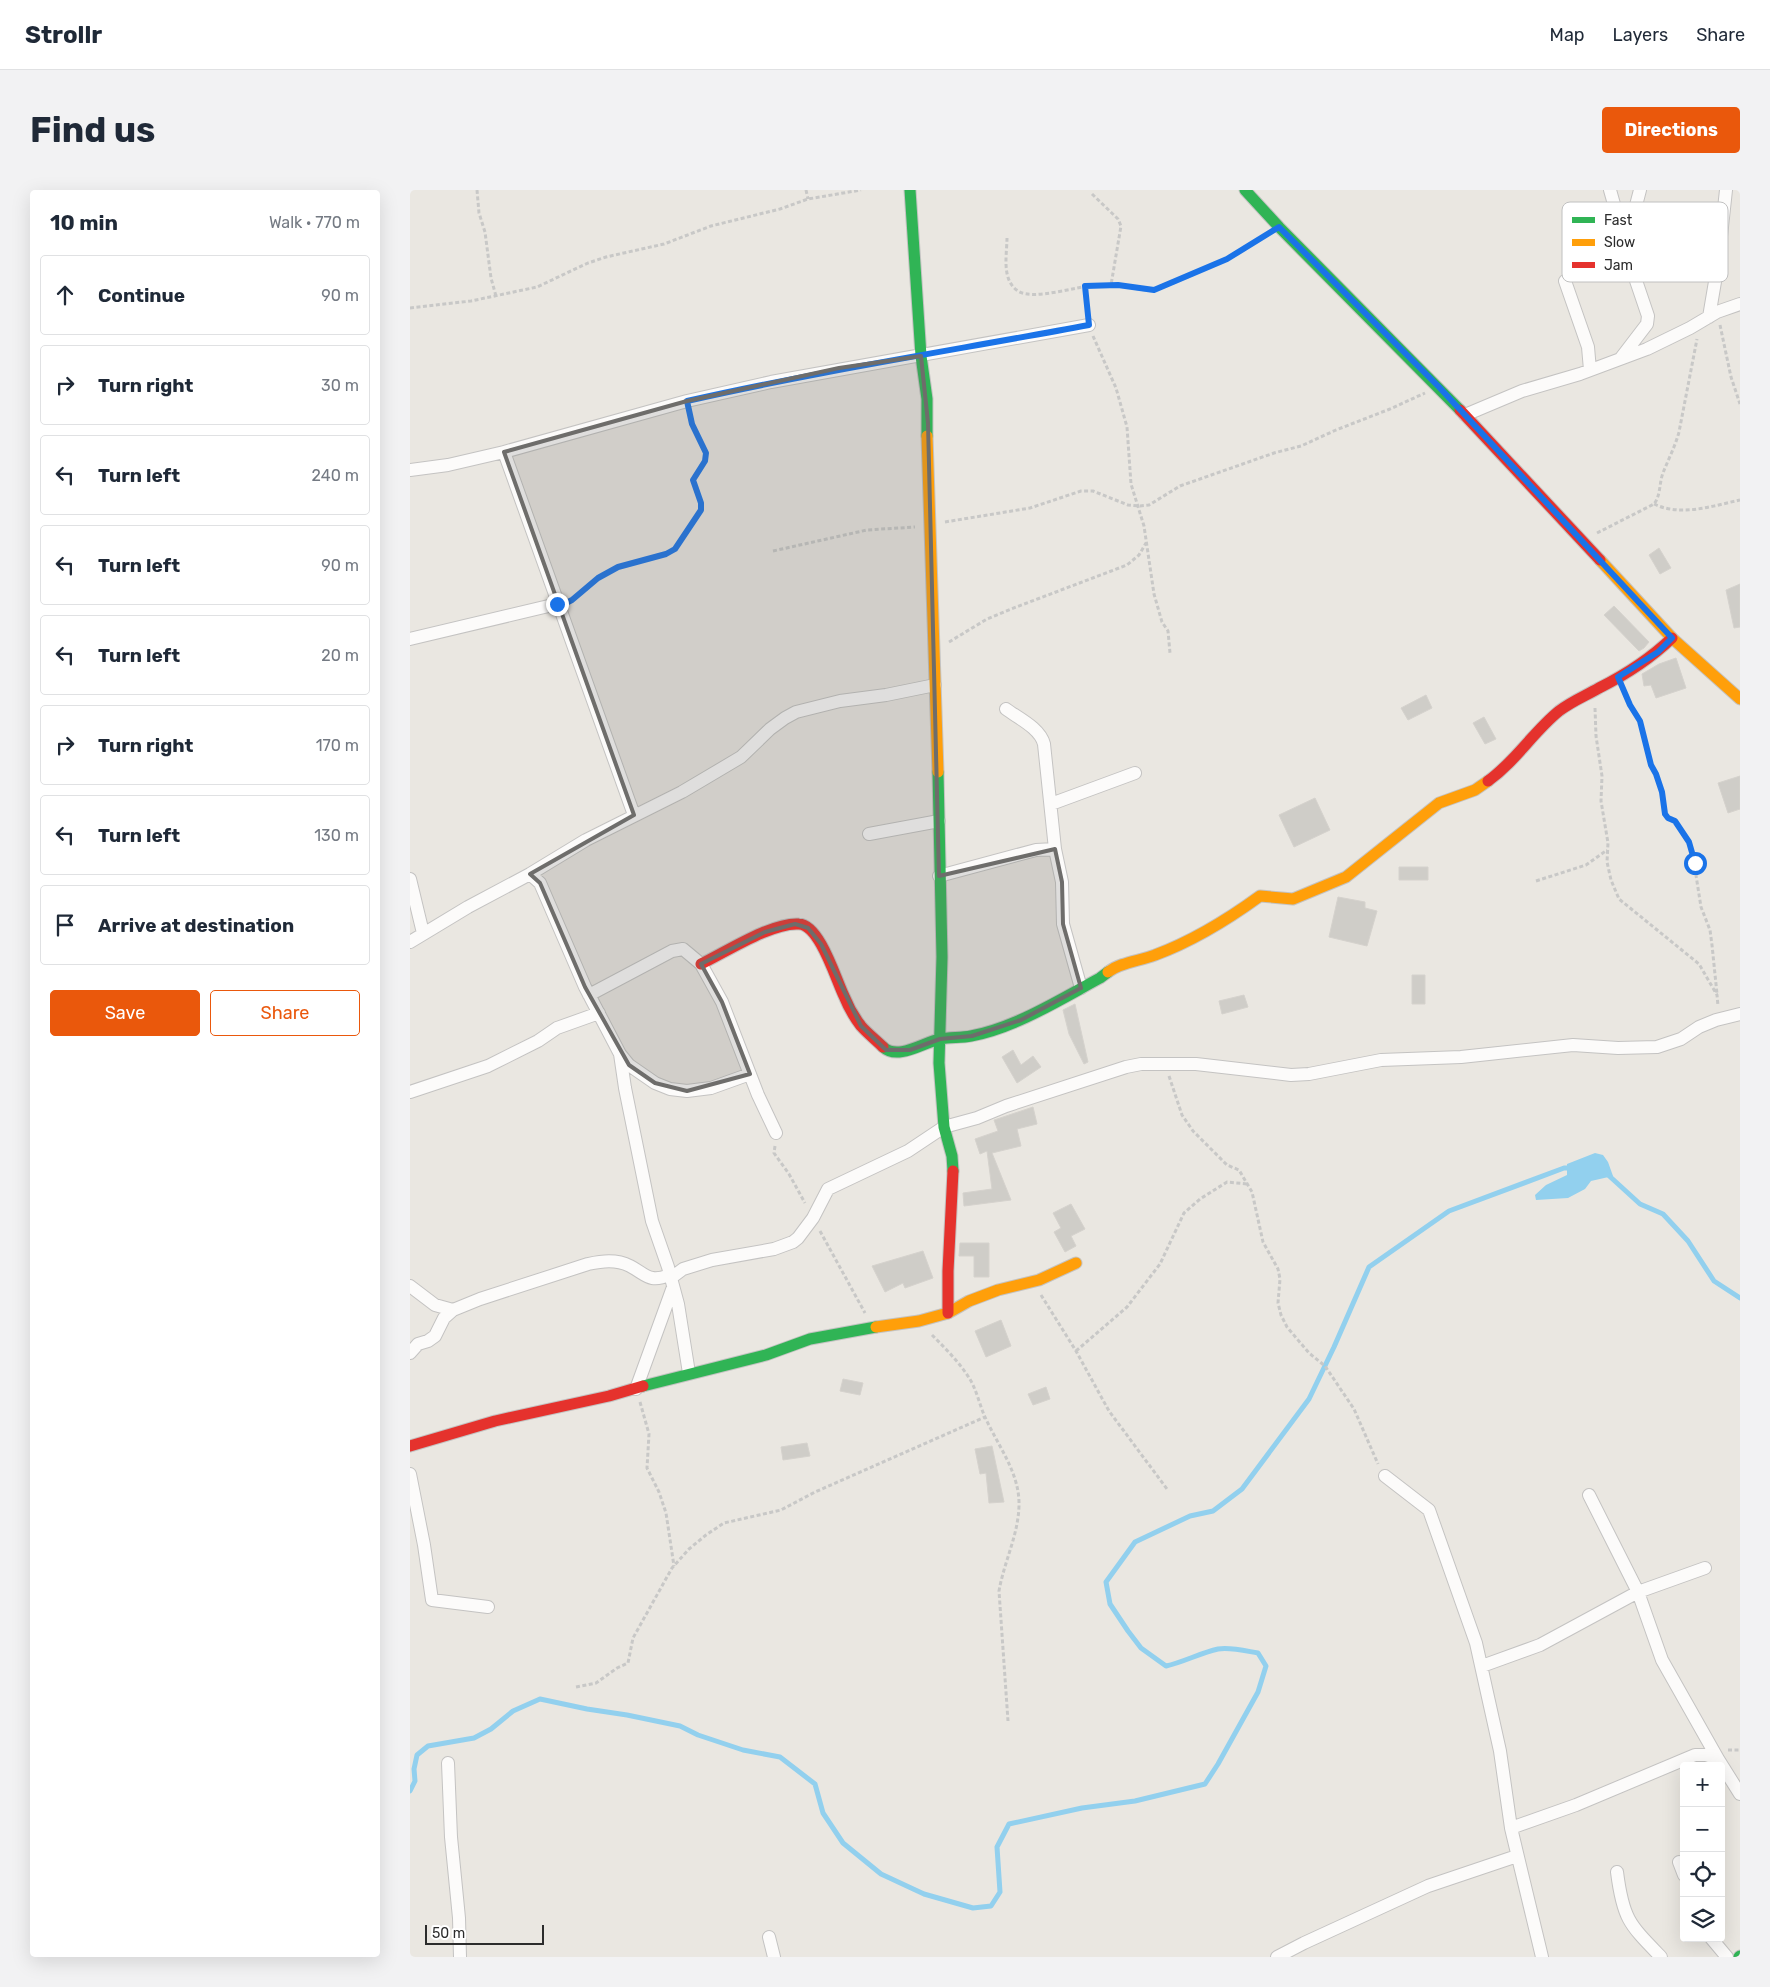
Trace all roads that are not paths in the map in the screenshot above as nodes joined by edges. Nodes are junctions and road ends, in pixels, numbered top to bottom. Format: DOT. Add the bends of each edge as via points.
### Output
graph roads {
  1 [pos="910,190"];
  2 [pos="1245,190"];
  3 [pos="1565,282"];
  4 [pos="1637,282"];
  5 [pos="1715,282"];
  6 [pos="1740,304"];
  7 [pos="1710,316"];
  8 [pos="1089,325"];
  9 [pos="921,356"];
  10 [pos="1620,359"];
  11 [pos="1590,370"];
  12 [pos="1465,415"];
  13 [pos="504,452"];
  14 [pos="410,470"];
  15 [pos="557,605"];
  16 [pos="1672,638"];
  17 [pos="410,639"];
  18 [pos="935,685"];
  19 [pos="1740,699"];
  20 [pos="1006,709"];
  21 [pos="1135,774"];
  22 [pos="1051,804"];
  23 [pos="634,815"];
  24 [pos="939,820"];
  25 [pos="869,834"];
  26 [pos="1054,849"];
  27 [pos="530,874"];
  28 [pos="939,876"];
  29 [pos="410,879"];
  30 [pos="423,933"];
  31 [pos="410,942"];
  32 [pos="701,964"];
  33 [pos="1081,988"];
  34 [pos="589,994"];
  35 [pos="599,1013"];
  36 [pos="1740,1014"];
  37 [pos="940,1039"];
  38 [pos="620,1054"];
  39 [pos="750,1074"];
  40 [pos="410,1092"];
  41 [pos="944,1127"];
  42 [pos="776,1133"];
  43 [pos="1076,1263"];
  44 [pos="672,1280"];
  45 [pos="410,1286"];
  46 [pos="453,1310"];
  47 [pos="948,1312"];
  48 [pos="410,1353"];
  49 [pos="689,1373"];
  50 [pos="636,1389"];
  51 [pos="410,1446"];
  52 [pos="410,1474"];
  53 [pos="1385,1476"];
  54 [pos="1589,1496"];
  55 [pos="1705,1568"];
  56 [pos="1638,1592"];
  57 [pos="488,1607"];
  58 [pos="1482,1666"];
  59 [pos="1718,1759"];
  60 [pos="448,1763"];
  61 [pos="1740,1794"];
  62 [pos="1511,1828"];
  63 [pos="1517,1856"];
  64 [pos="1617,1872"];
  65 [pos="769,1937"];
  66 [pos="1714,1942"];
  67 [pos="460,1957"];
  68 [pos="774,1957"];
  69 [pos="1277,1957"];
  70 [pos="1542,1957"];
  71 [pos="1661,1957"];
  72 [pos="1727,1957"];
  1 -- 9 [label="street"];
  2 -- 12 [label="street"];
  3 -- 11 [label="street" via="1588,347"];
  4 -- 10 [label="street" via="1648,316 1647,324"];
  5 -- 7 [label="street"];
  6 -- 7 [label="street"];
  7 -- 10 [label="street" via="1647,349"];
  8 -- 9 [label="street"];
  9 -- 13 [label="street" via="820,372 687,401"];
  9 -- 18 [label="street" via="928,423"];
  10 -- 11 [label="street"];
  11 -- 12 [label="street" via="1522,391"];
  12 -- 16 [label="street"];
  13 -- 14 [label="street"];
  13 -- 15 [label="street"];
  15 -- 17 [label="street"];
  15 -- 23 [label="street"];
  16 -- 19 [label="street"];
  16 -- 33 [label="street" via="1658,652 1558,712 1516,759 1490,781 1439,803 1346,876 1293,899 1260,896 1226,922 1155,955 1114,967"];
  18 -- 23 [label="street" via="796,712 770,729 741,757 682,792"];
  18 -- 24 [label="street"];
  20 -- 22 [label="street" via="1042,738"];
  21 -- 22 [label="street"];
  22 -- 26 [label="street"];
  23 -- 27 [label="street"];
  24 -- 25 [label="street"];
  24 -- 28 [label="street"];
  26 -- 28 [label="street" via="1036,850"];
  26 -- 33 [label="street" via="1062,882 1063,924"];
  27 -- 30 [label="street"];
  27 -- 34 [label="street" via="540,883"];
  28 -- 37 [label="street" via="942,957"];
  29 -- 30 [label="street"];
  30 -- 31 [label="street"];
  32 -- 34 [label="street" via="683,949 676,950"];
  32 -- 37 [label="street" via="765,932 801,924 820,944 861,1026 886,1050 910,1050"];
  32 -- 39 [label="street" via="722,1002"];
  33 -- 37 [label="street" via="997,1029 972,1036"];
  34 -- 35 [label="street"];
  35 -- 38 [label="street"];
  35 -- 40 [label="street" via="557,1028 488,1066"];
  36 -- 41 [label="street" via="1699,1027 1680,1039 1657,1047 1573,1045 1462,1057 1381,1060 1291,1075 1196,1064 1141,1064"];
  37 -- 41 [label="street"];
  38 -- 39 [label="street" via="636,1071 670,1089 711,1088"];
  38 -- 44 [label="street" via="652,1220"];
  39 -- 42 [label="street"];
  41 -- 44 [label="street" via="908,1151 828,1189 813,1218 793,1242 774,1249 712,1260 684,1269"];
  41 -- 47 [label="street" via="952,1156 953,1177"];
  43 -- 47 [label="street" via="1032,1282 976,1298"];
  44 -- 46 [label="street" via="645,1277 631,1266 606,1260"];
  44 -- 49 [label="street"];
  44 -- 50 [label="street"];
  45 -- 46 [label="street" via="435,1305"];
  46 -- 48 [label="street" via="444,1318 435,1336 418,1344"];
  47 -- 49 [label="street" via="919,1322 810,1339 766,1355"];
  49 -- 50 [label="street"];
  50 -- 51 [label="street" via="494,1421"];
  52 -- 57 [label="street" via="432,1600"];
  53 -- 58 [label="street" via="1425,1505 1433,1516"];
  54 -- 56 [label="street"];
  55 -- 56 [label="street"];
  56 -- 58 [label="street" via="1540,1645"];
  56 -- 59 [label="street" via="1662,1660"];
  58 -- 62 [label="street" via="1500,1752"];
  59 -- 61 [label="street"];
  59 -- 62 [label="street" via="1706,1755 1684,1758 1576,1805"];
  60 -- 67 [label="street"];
  62 -- 63 [label="street"];
  63 -- 69 [label="street" via="1428,1886"];
  63 -- 70 [label="street"];
  64 -- 71 [label="street" via="1625,1914 1643,1941"];
  65 -- 68 [label="street"];
  66 -- 72 [label="street"];
}
